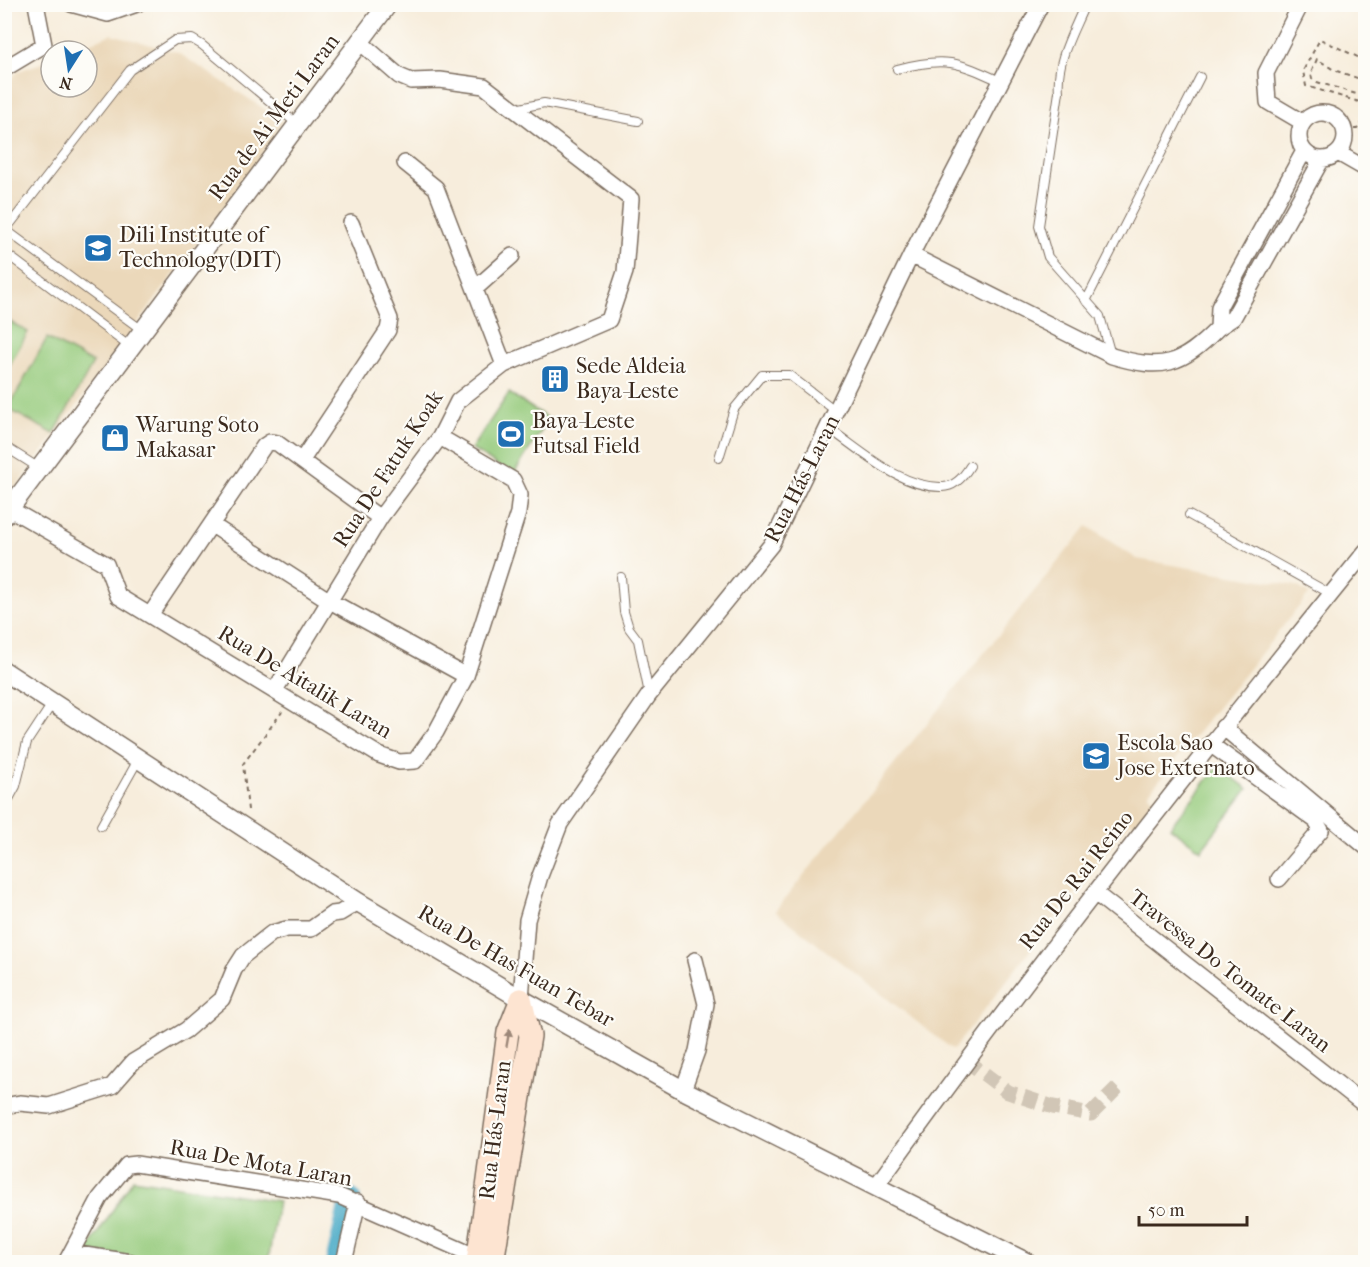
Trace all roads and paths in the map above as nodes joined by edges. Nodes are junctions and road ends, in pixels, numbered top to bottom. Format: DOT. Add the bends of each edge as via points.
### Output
graph roads {
  1 [pos="71,4"];
  2 [pos="137,4"];
  3 [pos="388,4"];
  4 [pos="1041,4"];
  5 [pos="1085,4"];
  6 [pos="1301,4"];
  7 [pos="37,5"];
  8 [pos="360,42"];
  9 [pos="1365,61"];
  10 [pos="4,69"];
  11 [pos="897,69"];
  12 [pos="1200,77"];
  13 [pos="1365,81"];
  14 [pos="1002,82"];
  15 [pos="1365,97"];
  16 [pos="1365,104"];
  17 [pos="515,109"];
  18 [pos="1365,119"];
  19 [pos="638,122"];
  20 [pos="1302,122"];
  21 [pos="299,125"];
  22 [pos="1345,129"];
  23 [pos="1304,151"];
  24 [pos="1338,153"];
  25 [pos="1322,159"];
  26 [pos="405,163"];
  27 [pos="1365,169"];
  28 [pos="351,224"];
  29 [pos="5,231"];
  30 [pos="4,252"];
  31 [pos="911,255"];
  32 [pos="512,256"];
  33 [pos="476,288"];
  34 [pos="1086,301"];
  35 [pos="1218,328"];
  36 [pos="144,331"];
  37 [pos="132,348"];
  38 [pos="1112,356"];
  39 [pos="504,365"];
  40 [pos="836,411"];
  41 [pos="828,428"];
  42 [pos="440,437"];
  43 [pos="4,446"];
  44 [pos="718,458"];
  45 [pos="302,460"];
  46 [pos="970,466"];
  47 [pos="40,469"];
  48 [pos="7,513"];
  49 [pos="1189,515"];
  50 [pos="381,518"];
  51 [pos="212,525"];
  52 [pos="1365,551"];
  53 [pos="621,577"];
  54 [pos="1331,594"];
  55 [pos="330,601"];
  56 [pos="150,615"];
  57 [pos="4,671"];
  58 [pos="466,676"];
  59 [pos="275,690"];
  60 [pos="649,695"];
  61 [pos="290,701"];
  62 [pos="52,704"];
  63 [pos="1223,727"];
  64 [pos="1210,744"];
  65 [pos="139,758"];
  66 [pos="4,808"];
  67 [pos="101,826"];
  68 [pos="251,834"];
  69 [pos="1365,847"];
  70 [pos="1279,879"];
  71 [pos="1095,893"];
  72 [pos="358,902"];
  73 [pos="695,960"];
  74 [pos="521,999"];
  75 [pos="683,1090"];
  76 [pos="4,1106"];
  77 [pos="1365,1106"];
  78 [pos="876,1186"];
  79 [pos="358,1202"];
  80 [pos="69,1258"];
  81 [pos="484,1261"];
  82 [pos="131,1263"];
  83 [pos="344,1263"];
  84 [pos="1026,1263"];
  1 -- 2 [label="street" via="108,14"];
  3 -- 8 [label="street, Rua de Ai Meti Laran"];
  4 -- 14 [label="street, Rua Hás-Laran"];
  5 -- 34 [label="lane" via="1061,61 1039,226 1048,257"];
  6 -- 20 [label="street" via="1266,73 1265,83 1268,102"];
  7 -- 10 [label="street" via="44,45"];
  8 -- 17 [label="street, Rua De Fatuk Koak" via="405,78 484,86"];
  8 -- 21 [label="street, Rua de Ai Meti Laran"];
  9 -- 16 [label="path" via="1320,39 1303,71 1306,86"];
  11 -- 14 [label="lane" via="926,61 957,62"];
  12 -- 34 [label="lane"];
  13 -- 15 [label="path" via="1317,59 1311,73 1317,82"];
  14 -- 31 [label="street, Rua Hás-Laran"];
  17 -- 19 [label="lane" via="544,104"];
  17 -- 39 [label="street, Rua De Fatuk Koak" via="631,199 624,272 609,320"];
  18 -- 22 [label="path" via="1357,129"];
  20 -- 22 [label="street" via="1312,114 1326,112 1338,118"];
  20 -- 23 [label="street" via="1298,136"];
  21 -- 29 [label="lane" via="202,45 192,39 175,40 130,70"];
  21 -- 36 [label="street, Rua de Ai Meti Laran"];
  22 -- 24 [label="street" via="1345,142"];
  23 -- 25 [label="street"];
  23 -- 35 [label="street" via="1219,307"];
  24 -- 25 [label="street"];
  24 -- 27 [label="street"];
  25 -- 35 [label="street" via="1233,318"];
  26 -- 33 [label="street" via="436,188"];
  28 -- 45 [label="street" via="390,319 388,330"];
  29 -- 36 [label="lane"];
  30 -- 37 [label="lane"];
  31 -- 38 [label="street"];
  31 -- 40 [label="street, Rua Hás-Laran"];
  32 -- 33 [label="street"];
  33 -- 39 [label="street"];
  34 -- 38 [label="lane" via="1100,316"];
  35 -- 38 [label="street" via="1200,347 1172,363 1144,365"];
  36 -- 37 [label="street, Rua de Ai Meti Laran"];
  37 -- 47 [label="street, Rua de Ai Meti Laran"];
  39 -- 42 [label="street, Rua De Fatuk Koak" via="458,401"];
  40 -- 41 [label="street, Rua Hás-Laran"];
  40 -- 44 [label="lane" via="789,375 762,375 734,409"];
  41 -- 46 [label="lane" via="904,479 943,487 961,480"];
  41 -- 60 [label="street, Rua Hás-Laran" via="771,545"];
  42 -- 50 [label="street, Rua De Fatuk Koak"];
  42 -- 58 [label="street, Rua De Aitalik Laran" via="513,480 520,495 518,513"];
  43 -- 47 [label="lane"];
  45 -- 50 [label="street"];
  45 -- 51 [label="street" via="277,443 264,446"];
  47 -- 48 [label="street, Rua de Ai Meti Laran"];
  48 -- 56 [label="street, Rua De Aitalik Laran" via="106,564 118,596"];
  49 -- 54 [label="lane"];
  50 -- 55 [label="street, Rua De Fatuk Koak"];
  51 -- 55 [label="street"];
  51 -- 56 [label="street"];
  52 -- 54 [label="street, Rua De Rai Reino"];
  53 -- 60 [label="lane" via="624,612 638,640"];
  54 -- 63 [label="street, Rua De Rai Reino"];
  55 -- 58 [label="street"];
  55 -- 59 [label="street, Rua De Fatuk Koak"];
  56 -- 59 [label="street, Rua De Aitalik Laran"];
  57 -- 62 [label="street, Rua De Has Fuan Tebar"];
  58 -- 61 [label="street, Rua De Aitalik Laran" via="436,732 415,761 399,762 379,755"];
  59 -- 61 [label="street, Rua De Aitalik Laran"];
  60 -- 74 [label="street, Rua Hás-Laran" via="561,824 527,920"];
  61 -- 68 [label="path" via="243,764"];
  62 -- 65 [label="street, Rua De Has Fuan Tebar"];
  62 -- 66 [label="lane" via="27,742 16,786"];
  63 -- 64 [label="street, Rua De Rai Reino"];
  63 -- 69 [label="street"];
  64 -- 70 [label="street" via="1315,820 1321,830"];
  64 -- 71 [label="street, Rua De Rai Reino"];
  65 -- 67 [label="lane"];
  65 -- 68 [label="street, Rua De Has Fuan Tebar"];
  68 -- 72 [label="street, Rua De Has Fuan Tebar"];
  71 -- 77 [label="street, Travessa Do Tomate Laran"];
  71 -- 78 [label="street, Rua De Rai Reino" via="966,1060"];
  72 -- 74 [label="street, Rua De Has Fuan Tebar"];
  72 -- 76 [label="street" via="311,929 272,933 243,956 222,999 186,1030 133,1062 112,1086 49,1106"];
  73 -- 75 [label="street" via="706,1004 697,1051"];
  74 -- 75 [label="street, Rua De Has Fuan Tebar"];
  74 -- 81 [label="main road, Rua Hás-Laran" via="530,1036"];
  75 -- 78 [label="street, Rua De Has Fuan Tebar"];
  78 -- 84 [label="street, Rua De Has Fuan Tebar"];
  79 -- 80 [label="street, Rua De Mota Laran" via="127,1165 100,1198"];
  79 -- 81 [label="street, Rua De Mota Laran"];
  79 -- 83 [label="street"];
  80 -- 82 [label="street"];
}
